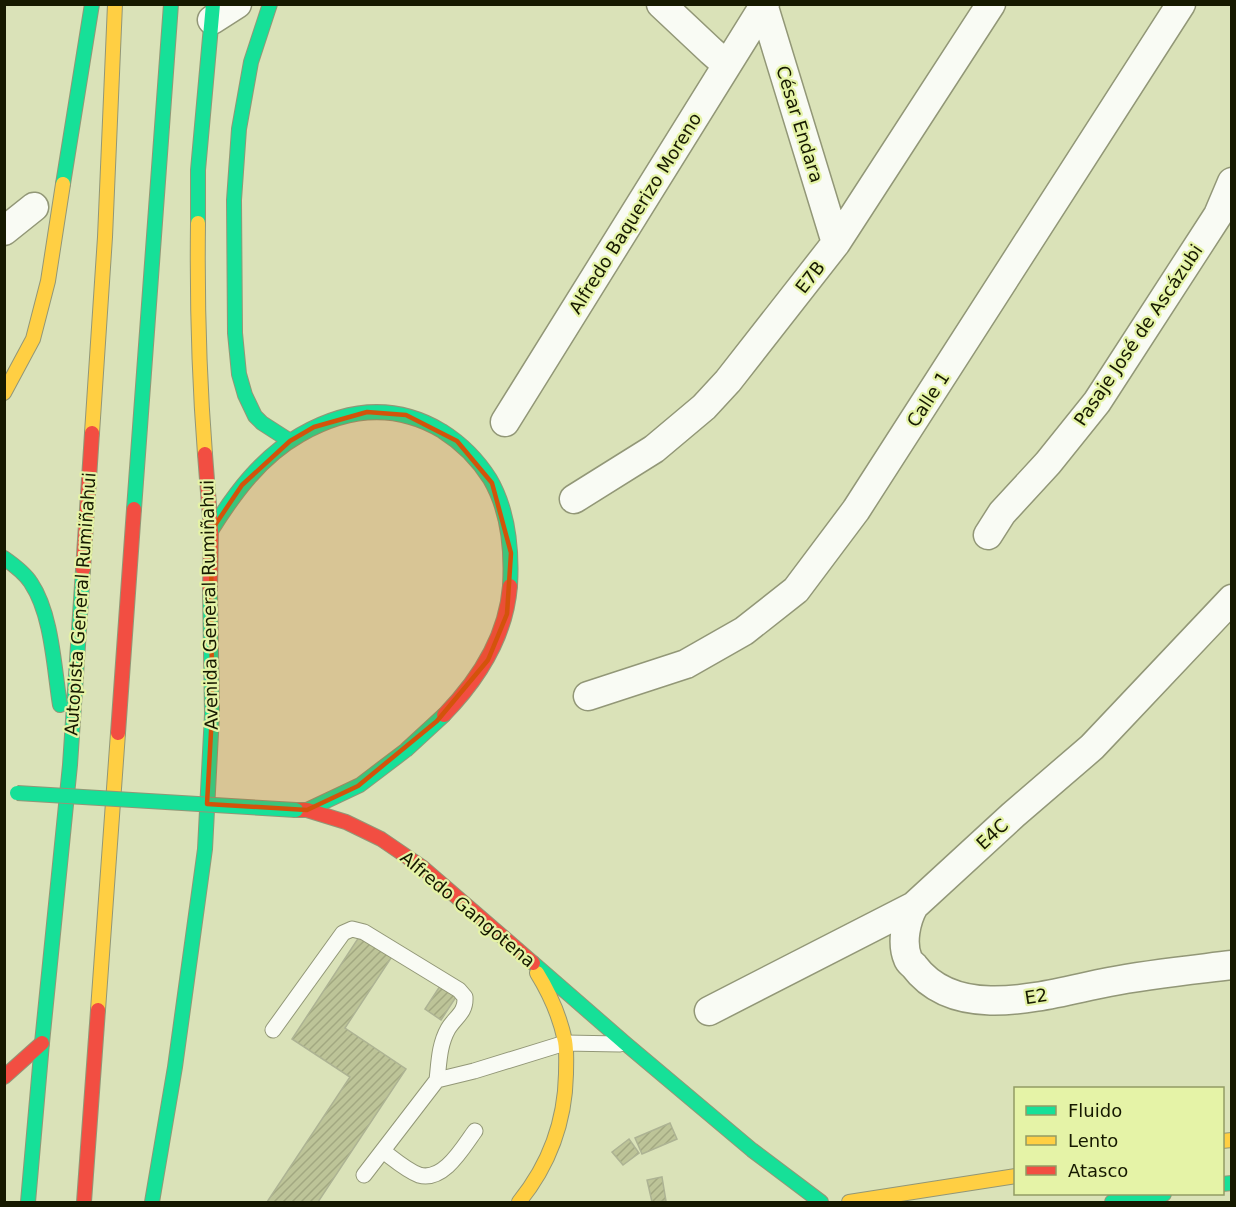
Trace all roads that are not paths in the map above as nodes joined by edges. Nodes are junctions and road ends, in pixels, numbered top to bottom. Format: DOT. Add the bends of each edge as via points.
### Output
graph roads {
  1 [pos="92,4"];
  2 [pos="115,4"];
  3 [pos="171,4"];
  4 [pos="237,4"];
  5 [pos="270,4"];
  6 [pos="662,4"];
  7 [pos="991,4"];
  8 [pos="1181,4"];
  9 [pos="764,5"];
  10 [pos="213,12"];
  11 [pos="727,65"];
  12 [pos="1232,182"];
  13 [pos="34,207"];
  14 [pos="4,231"];
  15 [pos="836,243"];
  16 [pos="7,382"];
  17 [pos="505,422"];
  18 [pos="290,441"];
  19 [pos="574,499"];
  20 [pos="211,531"];
  21 [pos="988,535"];
  22 [pos="4,558"];
  23 [pos="1232,599"];
  24 [pos="588,696"];
  25 [pos="70,765"];
  26 [pos="11,793"];
  27 [pos="302,810"];
  28 [pos="914,906"];
  29 [pos="529,959"];
  30 [pos="1232,965"];
  31 [pos="709,1011"];
  32 [pos="273,1030"];
  33 [pos="42,1042"];
  34 [pos="565,1043"];
  35 [pos="626,1044"];
  36 [pos="175,1067"];
  37 [pos="4,1077"];
  38 [pos="437,1080"];
  39 [pos="475,1131"];
  40 [pos="383,1151"];
  41 [pos="364,1175"];
  42 [pos="1014,1176"];
  43 [pos="1014,1176"];
  44 [pos="167,1191"];
  45 [pos="1158,1195"];
  46 [pos="28,1203"];
  47 [pos="84,1203"];
  48 [pos="152,1203"];
  49 [pos="519,1203"];
  50 [pos="821,1203"];
  51 [pos="849,1203"];
  52 [pos="897,1203"];
  53 [pos="1112,1203"];
  1 -- 16 [label="main road" via="48,281 33,339"];
  2 -- 25 [label="main road, Autopista General Rumiñahui" via="105,237"];
  3 -- 47 [label="main road"];
  4 -- 10 [label="street"];
  5 -- 18 [label="main road" via="250,62 239,129 234,200 235,333 239,374 255,416"];
  6 -- 11 [label="street"];
  7 -- 15 [label="street, E7B"];
  8 -- 24 [label="street, Calle 1" via="856,510 796,590 744,631 686,664"];
  9 -- 11 [label="street, Alfredo Baquerizo Moreno"];
  9 -- 15 [label="street, César Endara"];
  10 -- 20 [label="main road, Avenida General Rumiñahui" via="198,170 197,284"];
  11 -- 17 [label="street, Alfredo Baquerizo Moreno"];
  12 -- 21 [label="street, Pasaje José de Ascázubi" via="1218,214 1096,402 1002,513"];
  13 -- 14 [label="street"];
  15 -- 19 [label="street, E7B" via="704,407 654,449"];
  18 -- 20 [label="main road" via="242,484"];
  18 -- 27 [label="main road" via="314,427 367,412 406,415 439,428 472,455 492,483 504,514 511,553 507,614 501,633 488,660 463,695 410,747 358,786"];
  20 -- 36 [label="main road, Avenida General Rumiñahui" via="212,714 205,849"];
  22 -- 25 [label="main road" via="31,583 46,615"];
  23 -- 28 [label="street, E4C" via="1092,747"];
  25 -- 33 [label="main road, Autopista General Rumiñahui"];
  26 -- 27 [label="main road, Alfredo Gangotena, bridge"];
  27 -- 29 [label="main road, Alfredo Gangotena" via="346,822 389,844 422,867"];
  28 -- 30 [label="street, E2" via="908,917 905,943 908,959 937,987 959,996 1029,999 1110,981"];
  28 -- 31 [label="street, E4C"];
  29 -- 34 [label="main road" via="544,984"];
  29 -- 35 [label="main road, Alfredo Gangotena"];
  32 -- 38 [label="lane" via="343,933 352,929 364,932 465,997 465,1006 448,1030 440,1051"];
  33 -- 37 [label="main road"];
  33 -- 46 [label="main road, Autopista General Rumiñahui"];
  34 -- 35 [label="lane"];
  34 -- 38 [label="lane"];
  34 -- 49 [label="main road" via="564,1103 557,1135 545,1166"];
  35 -- 50 [label="main road, Alfredo Gangotena"];
  36 -- 44 [label="main road"];
  36 -- 48 [label="main road, Avenida General Rumiñahui"];
  38 -- 40 [label="lane"];
  39 -- 40 [label="lane" via="452,1163 433,1175 421,1176 408,1170"];
  40 -- 41 [label="lane"];
  42 -- 51 [label="main road"];
  43 -- 52 [label="main road"];
  45 -- 53 [label="main road"];
}
